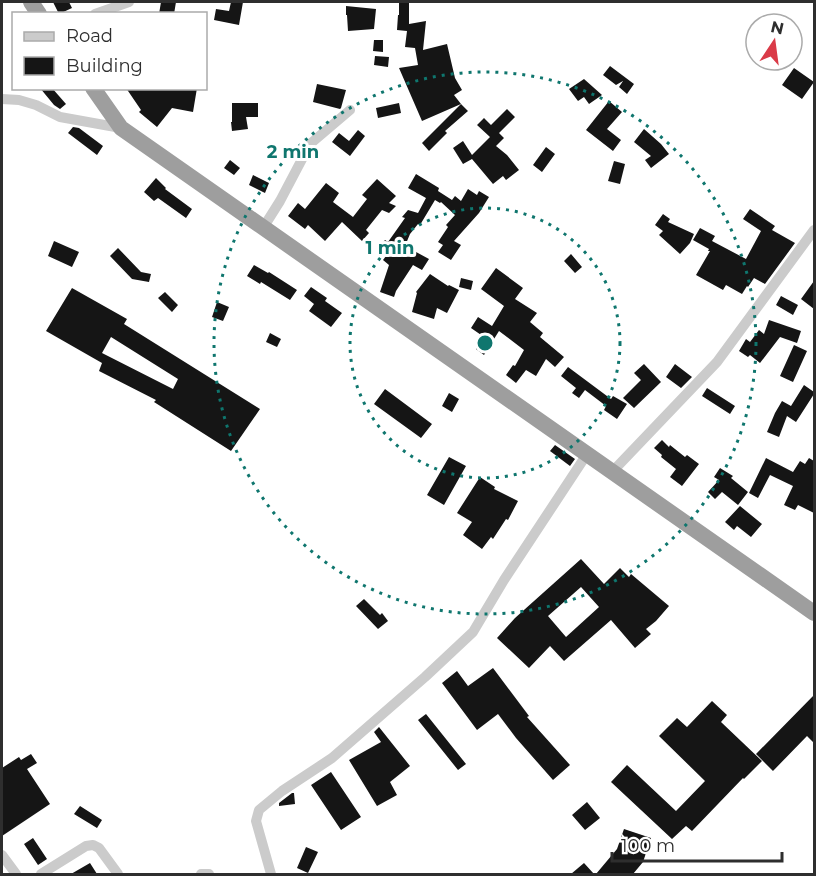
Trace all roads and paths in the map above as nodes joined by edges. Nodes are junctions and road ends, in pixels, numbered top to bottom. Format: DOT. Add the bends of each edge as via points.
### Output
graph roads {
  1 [pos="129,2"];
  2 [pos="101,12"];
  3 [pos="94,90"];
  4 [pos="2,99"];
  5 [pos="350,110"];
  6 [pos="121,128"];
  7 [pos="263,228"];
  8 [pos="814,230"];
  9 [pos="587,454"];
  10 [pos="612,472"];
  11 [pos="814,614"];
  12 [pos="2,855"];
  13 [pos="267,872"];
  14 [pos="16,874"];
  15 [pos="41,874"];
  16 [pos="118,874"];
  17 [pos="201,874"];
  18 [pos="209,874"];
  1 -- 2 [label="street"];
  3 -- 6 [label="highway"];
  4 -- 6 [label="street" via="36,105 60,117"];
  5 -- 7 [label="street" via="310,144"];
  6 -- 7 [label="highway"];
  7 -- 9 [label="highway"];
  8 -- 10 [label="street" via="717,362"];
  9 -- 10 [label="highway"];
  9 -- 13 [label="street" via="473,632 332,758 259,810 256,821"];
  10 -- 11 [label="highway"];
  12 -- 14 [label="street"];
  15 -- 16 [label="street" via="93,845"];
  17 -- 18 [label="street"];
}
